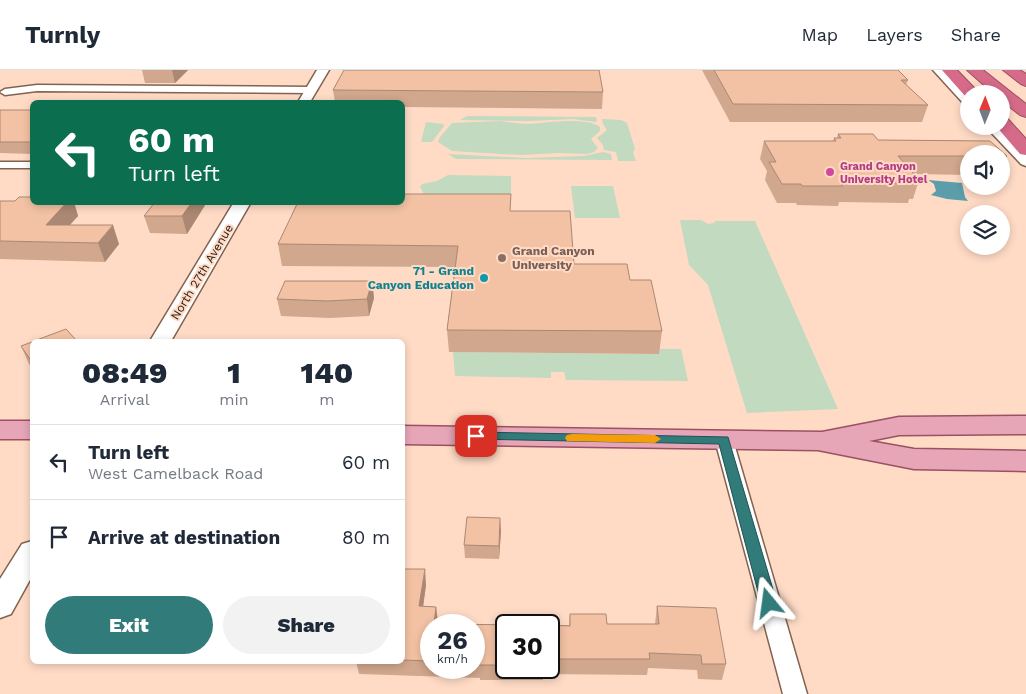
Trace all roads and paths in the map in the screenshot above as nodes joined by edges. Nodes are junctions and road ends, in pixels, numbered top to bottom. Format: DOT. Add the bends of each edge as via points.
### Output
graph roads {
  1 [pos="323,70"];
  2 [pos="939,70"];
  3 [pos="949,70"];
  4 [pos="964,70"];
  5 [pos="974,70"];
  6 [pos="983,70"];
  7 [pos="995,70"];
  8 [pos="1010,70"];
  9 [pos="1018,70"];
  10 [pos="1026,75"];
  11 [pos="1026,81"];
  12 [pos="963,85"];
  13 [pos="982,85"];
  14 [pos="312,90"];
  15 [pos="5,92"];
  16 [pos="960,92"];
  17 [pos="1026,94"];
  18 [pos="305,100"];
  19 [pos="1026,104"];
  20 [pos="1010,110"];
  21 [pos="1026,112"];
  22 [pos="1026,123"];
  23 [pos="1010,132"];
  24 [pos="1001,135"];
  25 [pos="1026,150"];
  26 [pos="1026,161"];
  27 [pos="0,165"];
  28 [pos="30,165"];
  29 [pos="241,205"];
  30 [pos="161,339"];
  31 [pos="1026,425"];
  32 [pos="0,430"];
  33 [pos="30,430"];
  34 [pos="405,435"];
  35 [pos="724,440"];
  36 [pos="818,441"];
  37 [pos="1026,461"];
  38 [pos="30,555"];
  39 [pos="0,605"];
  40 [pos="795,694"];
  1 -- 14 [label="main road"];
  2 -- 16 [label="main road"];
  3 -- 12 [label="highway"];
  4 -- 13 [label="highway"];
  5 -- 21 [label="highway"];
  6 -- 19 [label="highway"];
  7 -- 17 [label="highway"];
  8 -- 11 [label="highway"];
  9 -- 10 [label="main road"];
  14 -- 15 [label="street" via="37,88"];
  14 -- 18 [label="main road"];
  20 -- 22 [label="highway"];
  23 -- 25 [label="highway"];
  24 -- 26 [label="main road"];
  27 -- 28 [label="street"];
  29 -- 30 [label="main road, North 27th Avenue"];
  31 -- 36 [label="main road" via="899,426"];
  32 -- 33 [label="main road"];
  34 -- 35 [label="main road"];
  35 -- 36 [label="main road"];
  35 -- 40 [label="street"];
  36 -- 37 [label="main road" via="914,459"];
  38 -- 39 [label="main road"];
}
